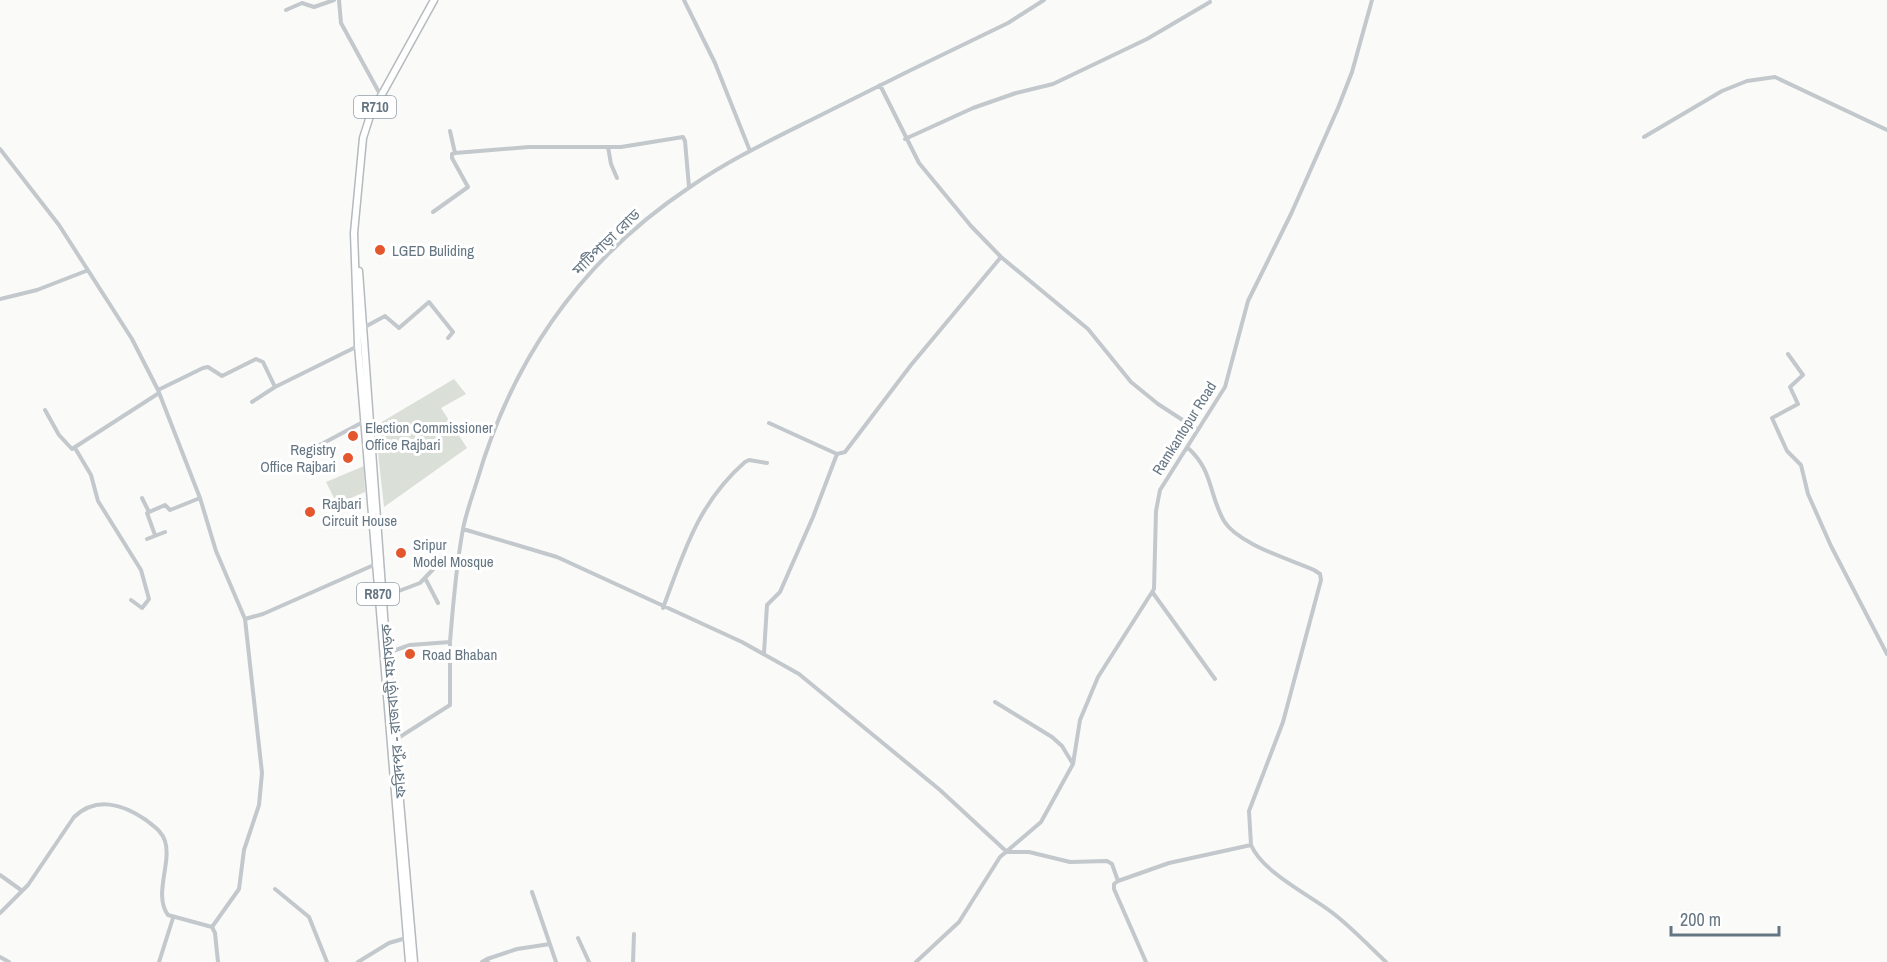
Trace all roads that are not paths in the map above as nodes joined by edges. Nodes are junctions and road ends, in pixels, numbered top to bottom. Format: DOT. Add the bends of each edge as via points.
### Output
graph roads {
  1 [pos="334,0"];
  2 [pos="339,0"];
  3 [pos="434,0"];
  4 [pos="684,0"];
  5 [pos="1044,0"];
  6 [pos="1372,0"];
  7 [pos="1210,2"];
  8 [pos="286,10"];
  9 [pos="880,85"];
  10 [pos="381,97"];
  11 [pos="450,130"];
  12 [pos="1887,130"];
  13 [pos="1644,137"];
  14 [pos="905,139"];
  15 [pos="608,147"];
  16 [pos="0,149"];
  17 [pos="750,151"];
  18 [pos="455,153"];
  19 [pos="616,178"];
  20 [pos="689,187"];
  21 [pos="433,212"];
  22 [pos="356,226"];
  23 [pos="1001,257"];
  24 [pos="86,271"];
  25 [pos="0,298"];
  26 [pos="362,329"];
  27 [pos="448,338"];
  28 [pos="360,345"];
  29 [pos="1788,354"];
  30 [pos="275,387"];
  31 [pos="159,391"];
  32 [pos="252,402"];
  33 [pos="45,410"];
  34 [pos="363,422"];
  35 [pos="769,423"];
  36 [pos="1198,430"];
  37 [pos="1187,447"];
  38 [pos="75,448"];
  39 [pos="303,454"];
  40 [pos="837,454"];
  41 [pos="767,463"];
  42 [pos="142,498"];
  43 [pos="200,498"];
  44 [pos="149,512"];
  45 [pos="463,529"];
  46 [pos="165,532"];
  47 [pos="155,535"];
  48 [pos="147,539"];
  49 [pos="460,557"];
  50 [pos="376,564"];
  51 [pos="425,578"];
  52 [pos="1153,593"];
  53 [pos="383,597"];
  54 [pos="130,600"];
  55 [pos="438,603"];
  56 [pos="663,608"];
  57 [pos="245,619"];
  58 [pos="450,642"];
  59 [pos="387,652"];
  60 [pos="764,653"];
  61 [pos="1887,654"];
  62 [pos="1215,679"];
  63 [pos="995,702"];
  64 [pos="395,740"];
  65 [pos="1073,764"];
  66 [pos="1251,845"];
  67 [pos="1007,852"];
  68 [pos="0,875"];
  69 [pos="1118,881"];
  70 [pos="275,889"];
  71 [pos="21,890"];
  72 [pos="532,892"];
  73 [pos="0,913"];
  74 [pos="173,918"];
  75 [pos="212,927"];
  76 [pos="634,934"];
  77 [pos="407,938"];
  78 [pos="578,938"];
  79 [pos="550,944"];
  80 [pos="0,957"];
  81 [pos="488,960"];
  82 [pos="9,962"];
  83 [pos="159,962"];
  84 [pos="218,962"];
  85 [pos="327,962"];
  86 [pos="358,962"];
  87 [pos="412,962"];
  88 [pos="482,962"];
  89 [pos="556,962"];
  90 [pos="589,962"];
  91 [pos="633,962"];
  92 [pos="916,962"];
  93 [pos="1146,962"];
  94 [pos="1386,962"];
  1 -- 8 [label="street" via="314,7 302,3"];
  2 -- 10 [label="street" via="341,23"];
  3 -- 10 [label="main road, R710"];
  4 -- 17 [label="street" via="715,63"];
  5 -- 9 [label="street, মাটিপাড়া রোড" via="1008,23"];
  6 -- 36 [label="street, Ramkantopur Road" via="1338,108 1248,301 1225,387"];
  7 -- 14 [label="street" via="1147,39 1053,84 973,108"];
  9 -- 14 [label="street"];
  9 -- 17 [label="street, মাটিপাড়া রোড"];
  10 -- 22 [label="main road, R710" via="363,138"];
  11 -- 18 [label="street"];
  12 -- 13 [label="street" via="1775,77 1747,81 1722,91"];
  14 -- 23 [label="street" via="941,190"];
  15 -- 18 [label="street" via="530,147"];
  15 -- 19 [label="street"];
  15 -- 20 [label="street" via="683,137"];
  16 -- 24 [label="street" via="59,225"];
  17 -- 20 [label="street, মাটিপাড়া রোড"];
  18 -- 21 [label="street" via="452,158 468,187"];
  20 -- 45 [label="street, মাটিপাড়া রোড" via="609,252 550,320 522,367 486,450"];
  22 -- 26 [label="main road, ফরিদপুর - রাজবাড়ী মহাসড়ক / R870"];
  22 -- 28 [label="main road, ফরিদপুর - রাজবাড়ী মহাসড়ক / R870"];
  23 -- 36 [label="street" via="1088,329 1131,382"];
  23 -- 40 [label="street" via="911,365 857,440"];
  24 -- 25 [label="street" via="37,290"];
  24 -- 31 [label="street" via="132,339"];
  26 -- 27 [label="street" via="385,316 399,328 429,302 453,332"];
  26 -- 28 [label="main road, ফরিদপুর - রাজবাড়ী মহাসড়ক / R870"];
  28 -- 30 [label="street"];
  28 -- 34 [label="main road, ফরিদপুর - রাজবাড়ী মহাসড়ক / R870"];
  28 -- 53 [label="main road, ফরিদপুর - রাজবাড়ী মহাসড়ক / R870"];
  29 -- 61 [label="street" via="1803,375 1790,387 1798,404 1772,418 1787,451 1801,465 1808,494 1831,546"];
  30 -- 31 [label="street" via="263,362 256,359 222,376 203,368"];
  30 -- 32 [label="street"];
  31 -- 38 [label="street"];
  31 -- 43 [label="street"];
  33 -- 38 [label="street" via="59,435 70,448"];
  34 -- 39 [label="street"];
  34 -- 50 [label="main road, ফরিদপুর - রাজবাড়ী মহাসড়ক / R870"];
  35 -- 40 [label="street"];
  36 -- 37 [label="street, Ramkantopur Road"];
  37 -- 52 [label="street, Ramkantopur Road" via="1160,490"];
  37 -- 66 [label="street" via="1205,466 1218,507 1231,530 1314,570 1321,580 1283,722 1249,811"];
  38 -- 54 [label="street" via="91,475 98,501 141,570 149,599 142,608"];
  40 -- 60 [label="street" via="780,592 767,604"];
  41 -- 56 [label="street" via="745,462 712,494 687,543"];
  42 -- 44 [label="street"];
  43 -- 44 [label="street" via="170,510 165,505"];
  43 -- 57 [label="street" via="216,551"];
  44 -- 47 [label="street"];
  45 -- 49 [label="street, মাটিপাড়া রোড"];
  45 -- 56 [label="street" via="557,557"];
  46 -- 47 [label="street"];
  47 -- 48 [label="street"];
  49 -- 51 [label="street" via="438,562"];
  49 -- 58 [label="street, মাটিপাড়া রোড"];
  50 -- 57 [label="street"];
  50 -- 77 [label="main road, ফরিদপুর - রাজবাড়ী মহাসড়ক / R870"];
  51 -- 53 [label="street"];
  51 -- 55 [label="street"];
  52 -- 62 [label="street"];
  52 -- 65 [label="street, Ramkantopur Road" via="1098,677 1080,720"];
  53 -- 59 [label="main road, ফরিদপুর - রাজবাড়ী মহাসড়ক / R870"];
  56 -- 60 [label="street"];
  57 -- 75 [label="street" via="262,773 259,805 244,850 239,889"];
  58 -- 59 [label="street" via="410,645"];
  58 -- 64 [label="street, মাটিপাড়া রোড" via="450,705"];
  59 -- 64 [label="main road, ফরিদপুর - রাজবাড়ী মহাসড়ক / R870"];
  60 -- 67 [label="street" via="829,697"];
  63 -- 65 [label="street" via="1052,737"];
  64 -- 87 [label="main road, ফরিদপুর - রাজবাড়ী মহাসড়ক / R870"];
  65 -- 67 [label="street, Ramkantopur Road" via="1041,822"];
  66 -- 69 [label="street" via="1169,863"];
  66 -- 94 [label="street" via="1271,869 1335,914"];
  67 -- 69 [label="street" via="1029,852 1070,862 1107,861"];
  67 -- 92 [label="street, Ramkantopur Road" via="993,865 959,922"];
  68 -- 71 [label="street"];
  69 -- 93 [label="street" via="1114,889"];
  70 -- 85 [label="street" via="309,917"];
  71 -- 73 [label="street"];
  71 -- 74 [label="street" via="82,809 108,804 122,806 152,825 165,842 164,910"];
  72 -- 79 [label="street"];
  74 -- 75 [label="street"];
  74 -- 83 [label="street"];
  75 -- 84 [label="street"];
  76 -- 91 [label="street"];
  77 -- 86 [label="street" via="389,943"];
  77 -- 87 [label="main road, ফরিদপুর - রাজবাড়ী মহাসড়ক / R870"];
  78 -- 90 [label="street"];
  79 -- 81 [label="street" via="517,949"];
  79 -- 89 [label="street"];
  80 -- 82 [label="street"];
  81 -- 88 [label="street"];
}
